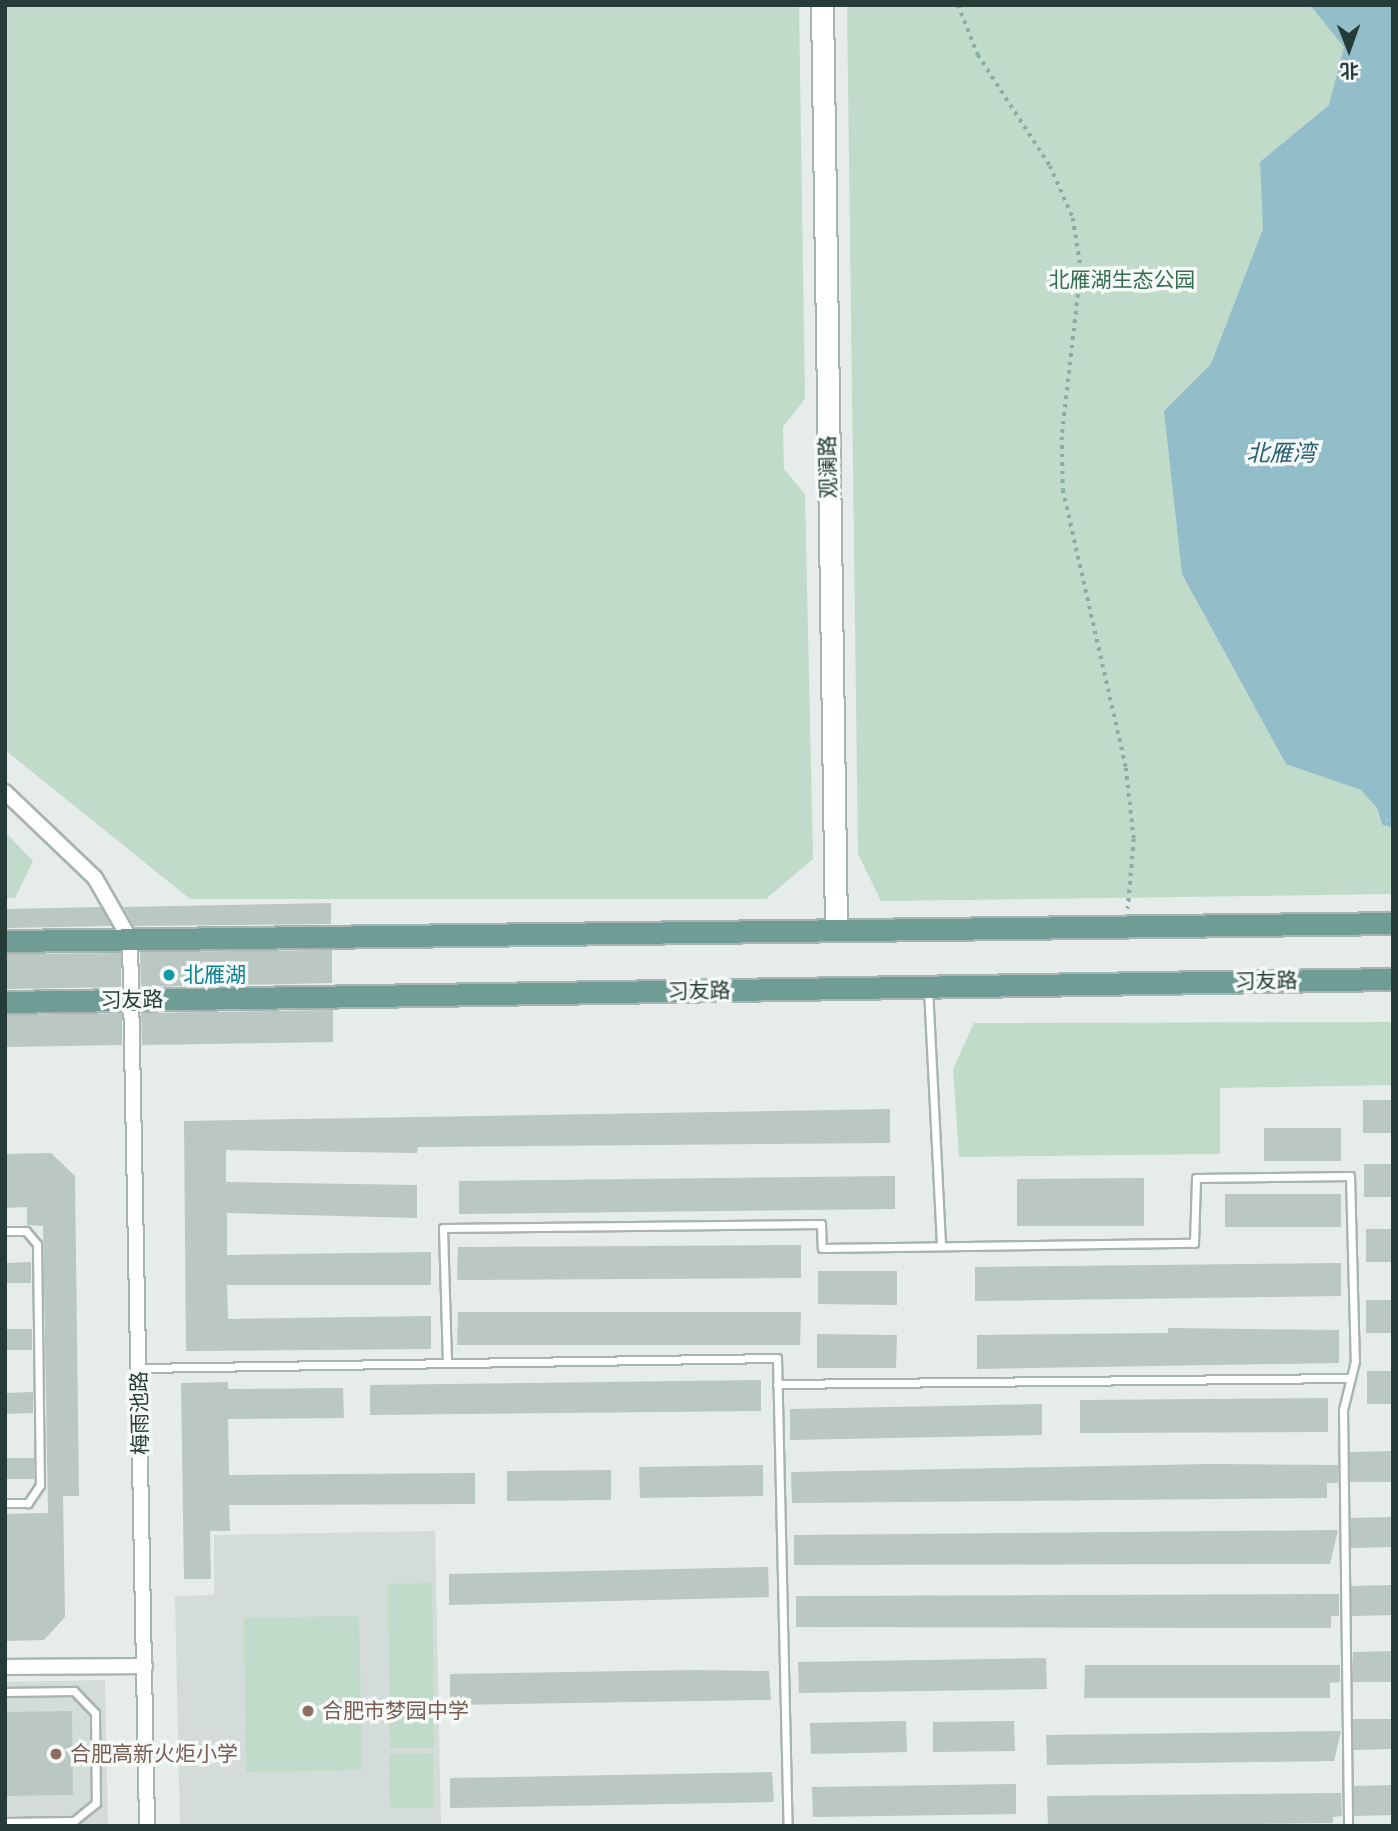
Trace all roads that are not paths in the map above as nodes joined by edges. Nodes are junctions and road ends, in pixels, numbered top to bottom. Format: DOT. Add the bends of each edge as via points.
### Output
graph roads {
  1 [pos="822,5"];
  2 [pos="5,792"];
  3 [pos="1393,923"];
  4 [pos="836,928"];
  5 [pos="130,939"];
  6 [pos="5,941"];
  7 [pos="1393,979"];
  8 [pos="928,987"];
  9 [pos="134,1000"];
  10 [pos="5,1002"];
  11 [pos="5,1231"];
  12 [pos="941,1246"];
  13 [pos="447,1363"];
  14 [pos="140,1368"];
  15 [pos="1350,1378"];
  16 [pos="777,1384"];
  17 [pos="5,1503"];
  18 [pos="145,1666"];
  19 [pos="5,1667"];
  20 [pos="5,1692"];
  21 [pos="5,1822"];
  22 [pos="147,1826"];
  23 [pos="788,1826"];
  24 [pos="1348,1826"];
  1 -- 4 [label="street, 观澜路"];
  2 -- 5 [label="street" via="95,878"];
  3 -- 4 [label="main road"];
  4 -- 5 [label="main road"];
  5 -- 6 [label="main road"];
  5 -- 9 [label="street, 梅雨池路"];
  7 -- 8 [label="main road, 习友路"];
  8 -- 9 [label="main road, 习友路"];
  8 -- 12 [label="lane"];
  9 -- 10 [label="main road, 习友路"];
  9 -- 14 [label="street, 梅雨池路"];
  11 -- 17 [label="lane" via="26,1231 37,1244 40,1485 28,1503"];
  12 -- 13 [label="lane" via="822,1248 821,1224 443,1228"];
  12 -- 15 [label="lane" via="1195,1243 1196,1178 1350,1176"];
  13 -- 14 [label="lane"];
  13 -- 16 [label="lane" via="777,1358"];
  14 -- 18 [label="street, 梅雨池路"];
  15 -- 16 [label="lane"];
  15 -- 24 [label="lane" via="1343,1410"];
  16 -- 23 [label="lane"];
  18 -- 19 [label="street"];
  18 -- 22 [label="street, 梅雨池路"];
  20 -- 21 [label="lane" via="74,1691 95,1713 96,1802 74,1821"];
}
